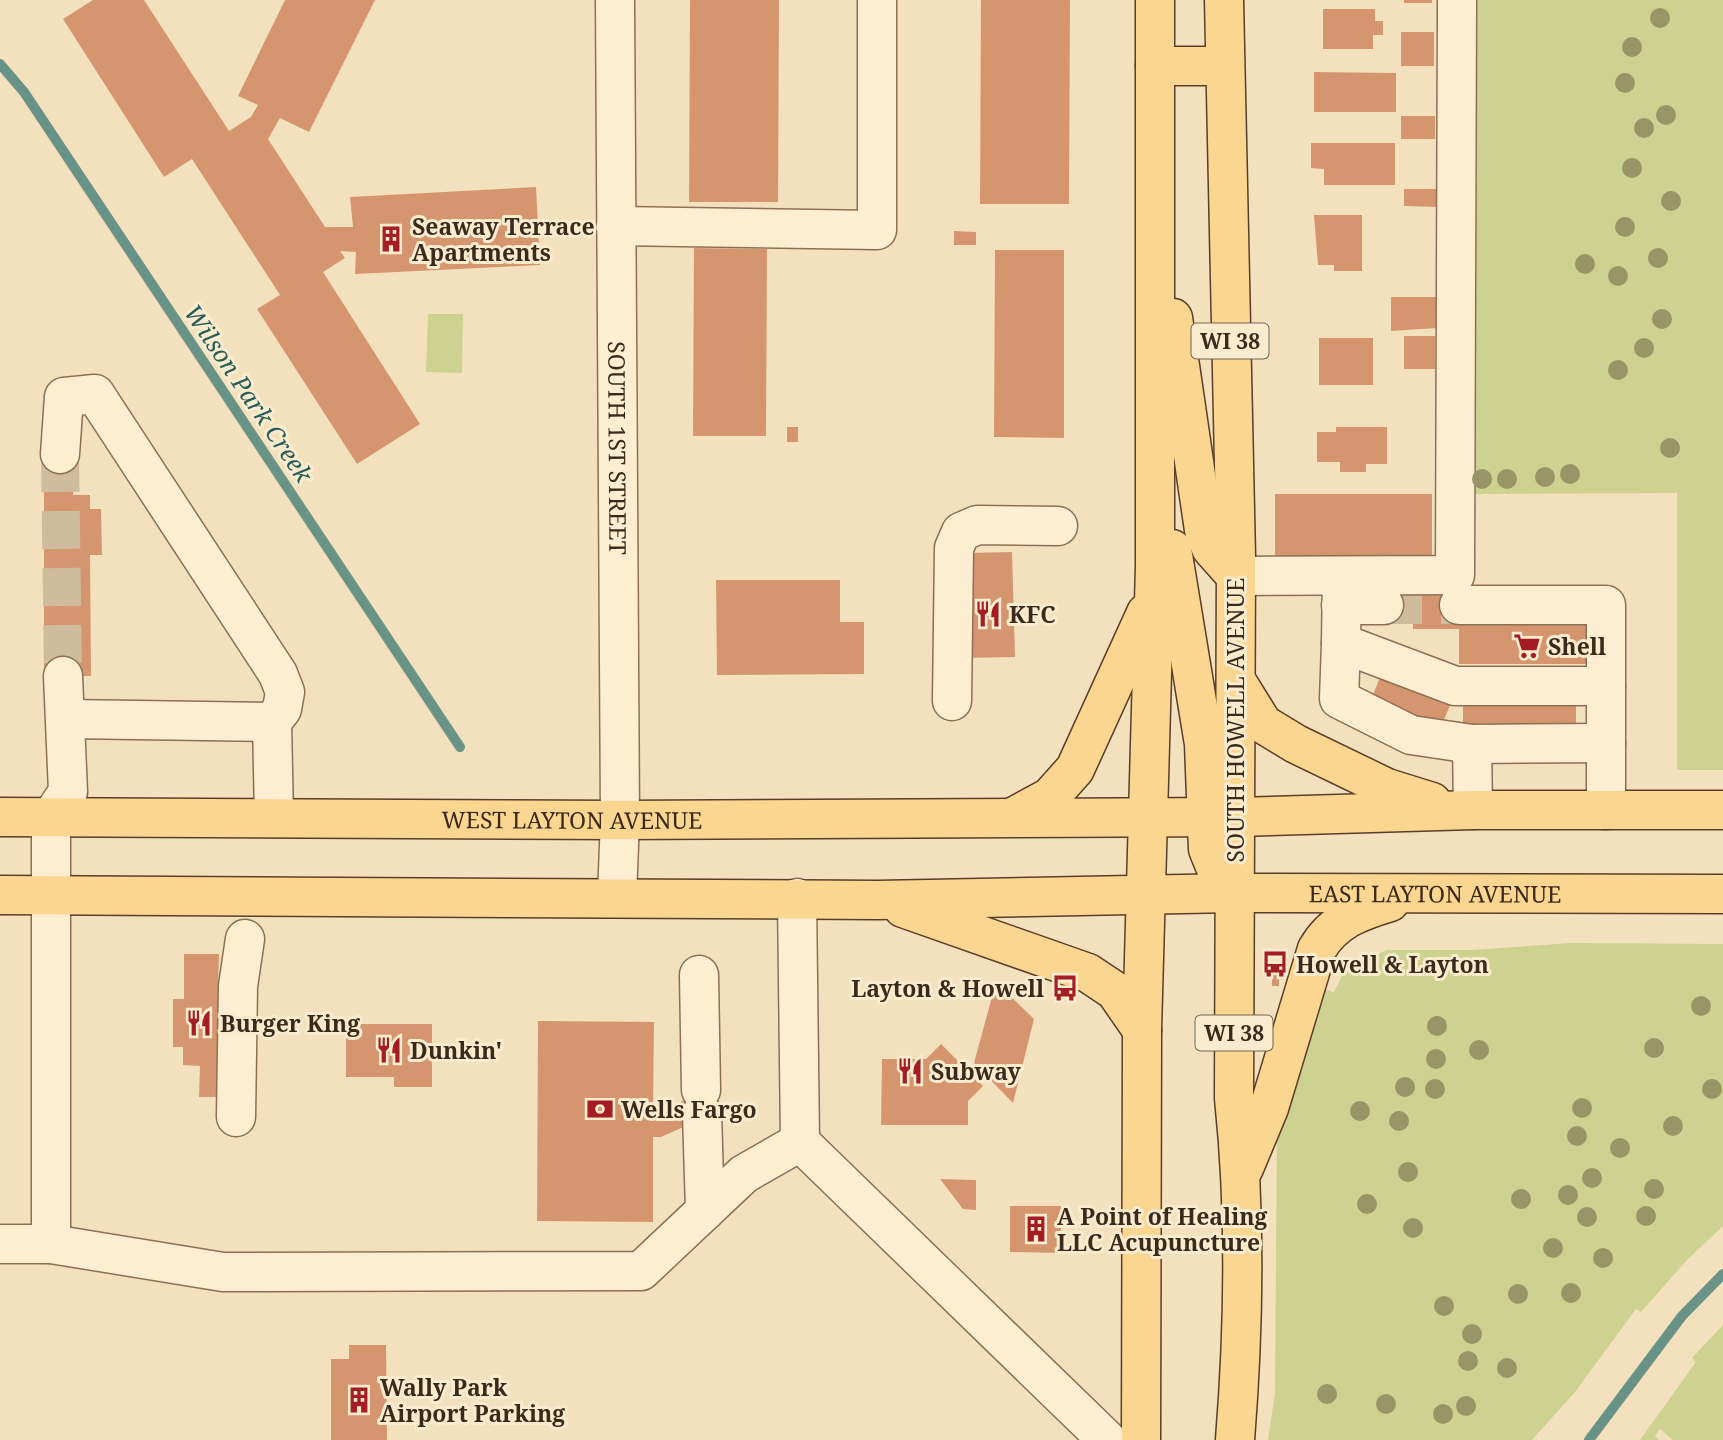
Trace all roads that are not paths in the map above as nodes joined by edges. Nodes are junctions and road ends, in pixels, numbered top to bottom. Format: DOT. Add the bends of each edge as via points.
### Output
graph roads {
  1 [pos="615,0"];
  2 [pos="877,0"];
  3 [pos="1155,0"];
  4 [pos="1224,0"];
  5 [pos="1457,0"];
  6 [pos="1155,66"];
  7 [pos="1223,66"];
  8 [pos="1155,216"];
  9 [pos="616,226"];
  10 [pos="1155,439"];
  11 [pos="60,454"];
  12 [pos="1058,526"];
  13 [pos="1236,576"];
  14 [pos="1341,591"];
  15 [pos="1154,595"];
  16 [pos="1384,606"];
  17 [pos="1459,606"];
  18 [pos="1341,643"];
  19 [pos="63,676"];
  20 [pos="1237,682"];
  21 [pos="1606,686"];
  22 [pos="952,701"];
  23 [pos="68,719"];
  24 [pos="272,722"];
  25 [pos="1606,743"];
  26 [pos="1472,744"];
  27 [pos="1473,810"];
  28 [pos="1606,810"];
  29 [pos="1723,810"];
  30 [pos="0,817"];
  31 [pos="51,817"];
  32 [pos="1220,817"];
  33 [pos="274,818"];
  34 [pos="1012,818"];
  35 [pos="1146,818"];
  36 [pos="620,820"];
  37 [pos="1234,893"];
  38 [pos="1723,894"];
  39 [pos="0,895"];
  40 [pos="51,895"];
  41 [pos="1145,895"];
  42 [pos="1416,895"];
  43 [pos="617,896"];
  44 [pos="797,898"];
  45 [pos="878,900"];
  46 [pos="245,939"];
  47 [pos="699,975"];
  48 [pos="1142,1030"];
  49 [pos="236,1117"];
  50 [pos="800,1142"];
  51 [pos="1242,1173"];
  52 [pos="705,1211"];
  53 [pos="0,1244"];
  54 [pos="51,1244"];
  55 [pos="1107,1440"];
  56 [pos="1141,1440"];
  57 [pos="1235,1440"];
  1 -- 9 [label="street, SOUTH 1ST STREET"];
  2 -- 9 [label="street" via="877,230"];
  3 -- 6 [label="main road"];
  4 -- 7 [label="main road, SOUTH HOWELL AVENUE / WI 38"];
  5 -- 14 [label="street" via="1455,575"];
  6 -- 7 [label="main road"];
  6 -- 8 [label="main road"];
  7 -- 13 [label="main road, SOUTH HOWELL AVENUE / WI 38"];
  8 -- 10 [label="main road"];
  8 -- 13 [label="main road" via="1204,530 1211,548"];
  9 -- 36 [label="street, SOUTH 1ST STREET"];
  10 -- 15 [label="main road"];
  10 -- 32 [label="main road"];
  11 -- 24 [label="street" via="64,397 95,394 278,674 285,692 282,709"];
  12 -- 22 [label="street" via="977,525 961,532 954,548"];
  13 -- 14 [label="street"];
  13 -- 20 [label="main road, SOUTH HOWELL AVENUE / WI 38"];
  14 -- 16 [label="street"];
  14 -- 18 [label="street"];
  15 -- 34 [label="main road" via="1075,769 1050,797"];
  15 -- 35 [label="main road"];
  17 -- 21 [label="street" via="1606,605"];
  18 -- 21 [label="street" via="1455,686"];
  18 -- 26 [label="street" via="1339,698 1412,735"];
  19 -- 23 [label="street"];
  20 -- 27 [label="main road" via="1263,724 1296,744 1387,788"];
  20 -- 32 [label="main road, SOUTH HOWELL AVENUE / WI 38"];
  21 -- 25 [label="street"];
  23 -- 24 [label="street"];
  23 -- 31 [label="street" via="68,792"];
  24 -- 33 [label="street"];
  25 -- 26 [label="street"];
  25 -- 28 [label="street"];
  26 -- 27 [label="street"];
  27 -- 28 [label="main road"];
  27 -- 32 [label="main road"];
  28 -- 29 [label="main road"];
  30 -- 31 [label="main road, WEST LAYTON AVENUE"];
  31 -- 33 [label="main road, WEST LAYTON AVENUE"];
  31 -- 40 [label="street"];
  32 -- 35 [label="main road"];
  32 -- 37 [label="main road, SOUTH HOWELL AVENUE / WI 38"];
  33 -- 36 [label="main road, WEST LAYTON AVENUE"];
  34 -- 35 [label="main road, WEST LAYTON AVENUE"];
  34 -- 36 [label="main road, WEST LAYTON AVENUE"];
  35 -- 41 [label="main road"];
  36 -- 43 [label="street, SOUTH 1ST STREET"];
  37 -- 41 [label="main road, EAST LAYTON AVENUE"];
  37 -- 42 [label="main road, EAST LAYTON AVENUE"];
  37 -- 51 [label="main road, SOUTH HOWELL AVENUE / WI 38" via="1234,1098"];
  38 -- 42 [label="main road, EAST LAYTON AVENUE"];
  39 -- 40 [label="main road"];
  40 -- 43 [label="main road"];
  40 -- 54 [label="street"];
  41 -- 45 [label="main road"];
  41 -- 48 [label="main road"];
  42 -- 51 [label="main road" via="1356,914 1325,934 1308,974 1269,1108"];
  43 -- 44 [label="main road"];
  44 -- 45 [label="main road"];
  44 -- 50 [label="street"];
  45 -- 48 [label="main road" via="1088,973 1115,991"];
  46 -- 49 [label="street" via="237,986"];
  47 -- 52 [label="street"];
  48 -- 56 [label="main road"];
  50 -- 52 [label="street" via="744,1174"];
  50 -- 55 [label="street"];
  51 -- 57 [label="main road, SOUTH HOWELL AVENUE / WI 38"];
  52 -- 54 [label="street" via="640,1271 223,1272"];
  53 -- 54 [label="street"];
}
